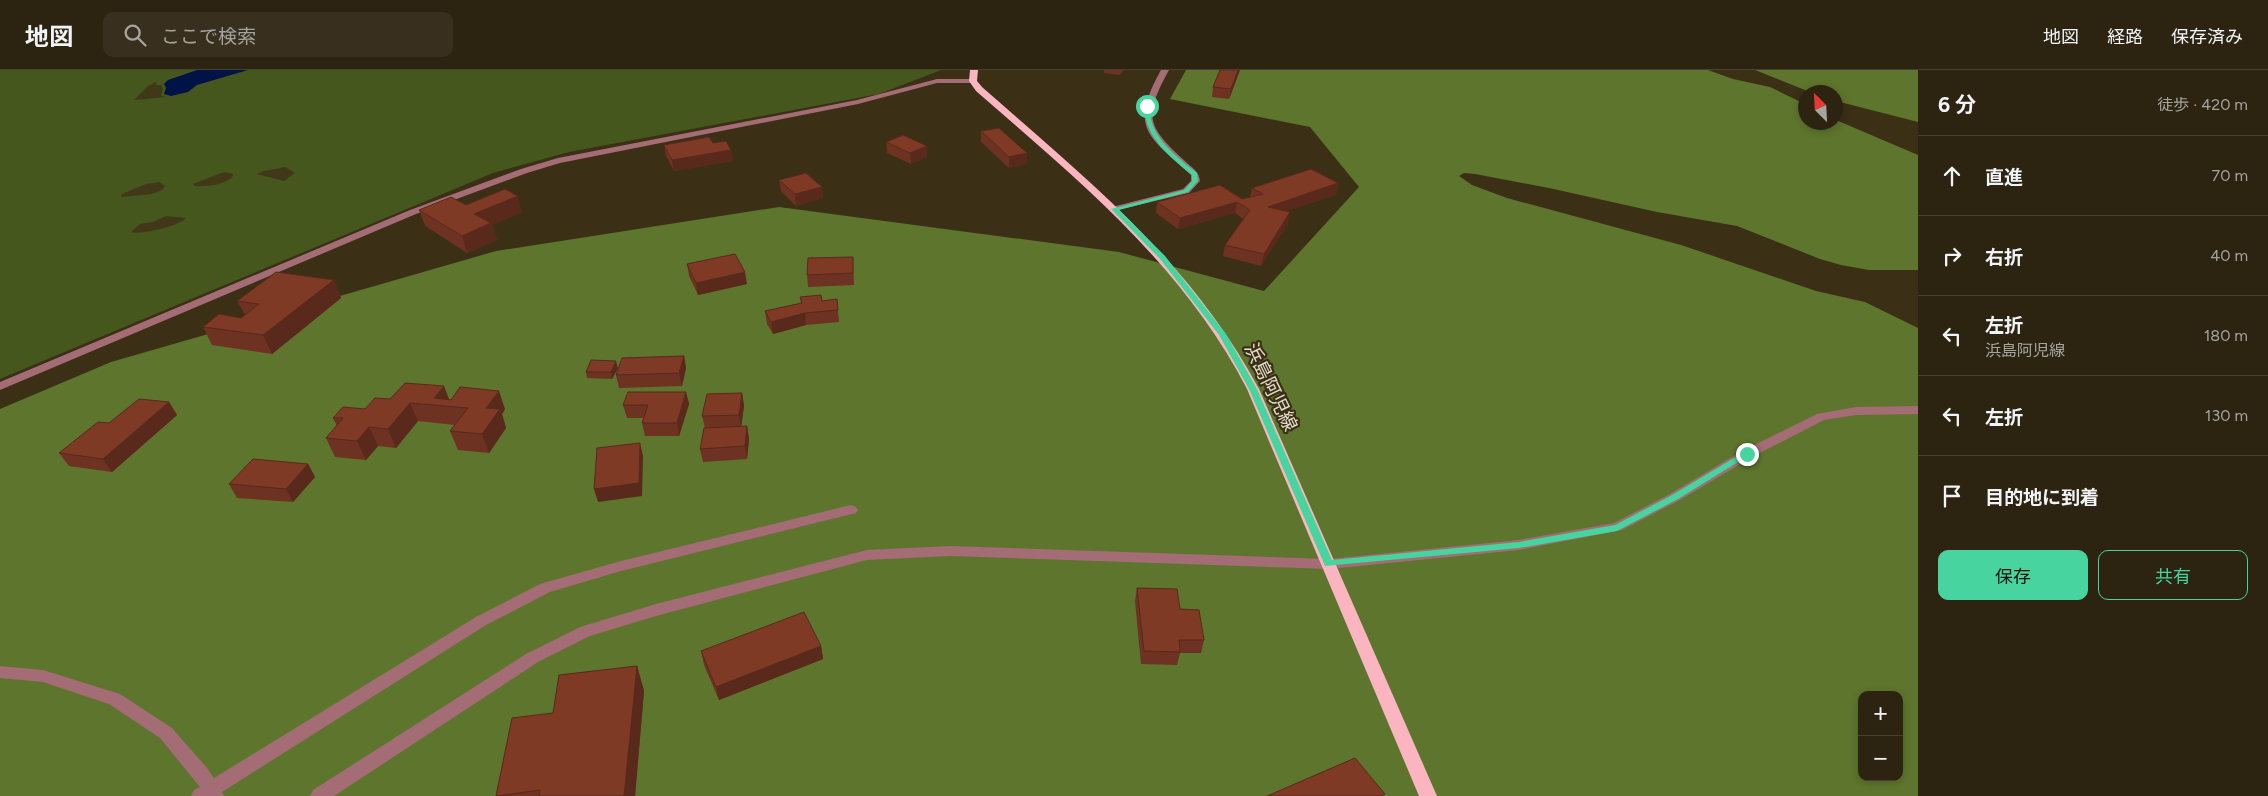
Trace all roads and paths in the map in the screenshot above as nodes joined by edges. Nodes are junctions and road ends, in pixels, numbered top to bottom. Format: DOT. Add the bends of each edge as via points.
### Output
graph roads {
  1 [pos="1165,70"];
  2 [pos="973,75"];
  3 [pos="1114,209"];
  4 [pos="0,386"];
  5 [pos="1918,410"];
  6 [pos="851,510"];
  7 [pos="1329,564"];
  8 [pos="0,672"];
  9 [pos="209,794"];
  10 [pos="319,796"];
  11 [pos="1428,796"];
  1 -- 3 [label="street" via="1150,97 1146,117 1154,136 1195,174 1195,181 1186,191"];
  2 -- 3 [label="main road, 浜島阿児線" via="979,89"];
  2 -- 4 [label="street" via="858,102 558,161 524,171 404,216"];
  3 -- 7 [label="main road, 浜島阿児線" via="1162,258 1222,334 1253,389"];
  5 -- 7 [label="street" via="1856,411 1821,416 1617,528 1519,545"];
  6 -- 9 [label="street" via="621,566 545,588 481,621"];
  7 -- 10 [label="street" via="950,551 867,555 585,631 532,658"];
  7 -- 11 [label="main road, 浜島阿児線"];
  8 -- 9 [label="street" via="43,676 114,699 166,732 201,773"];
}
